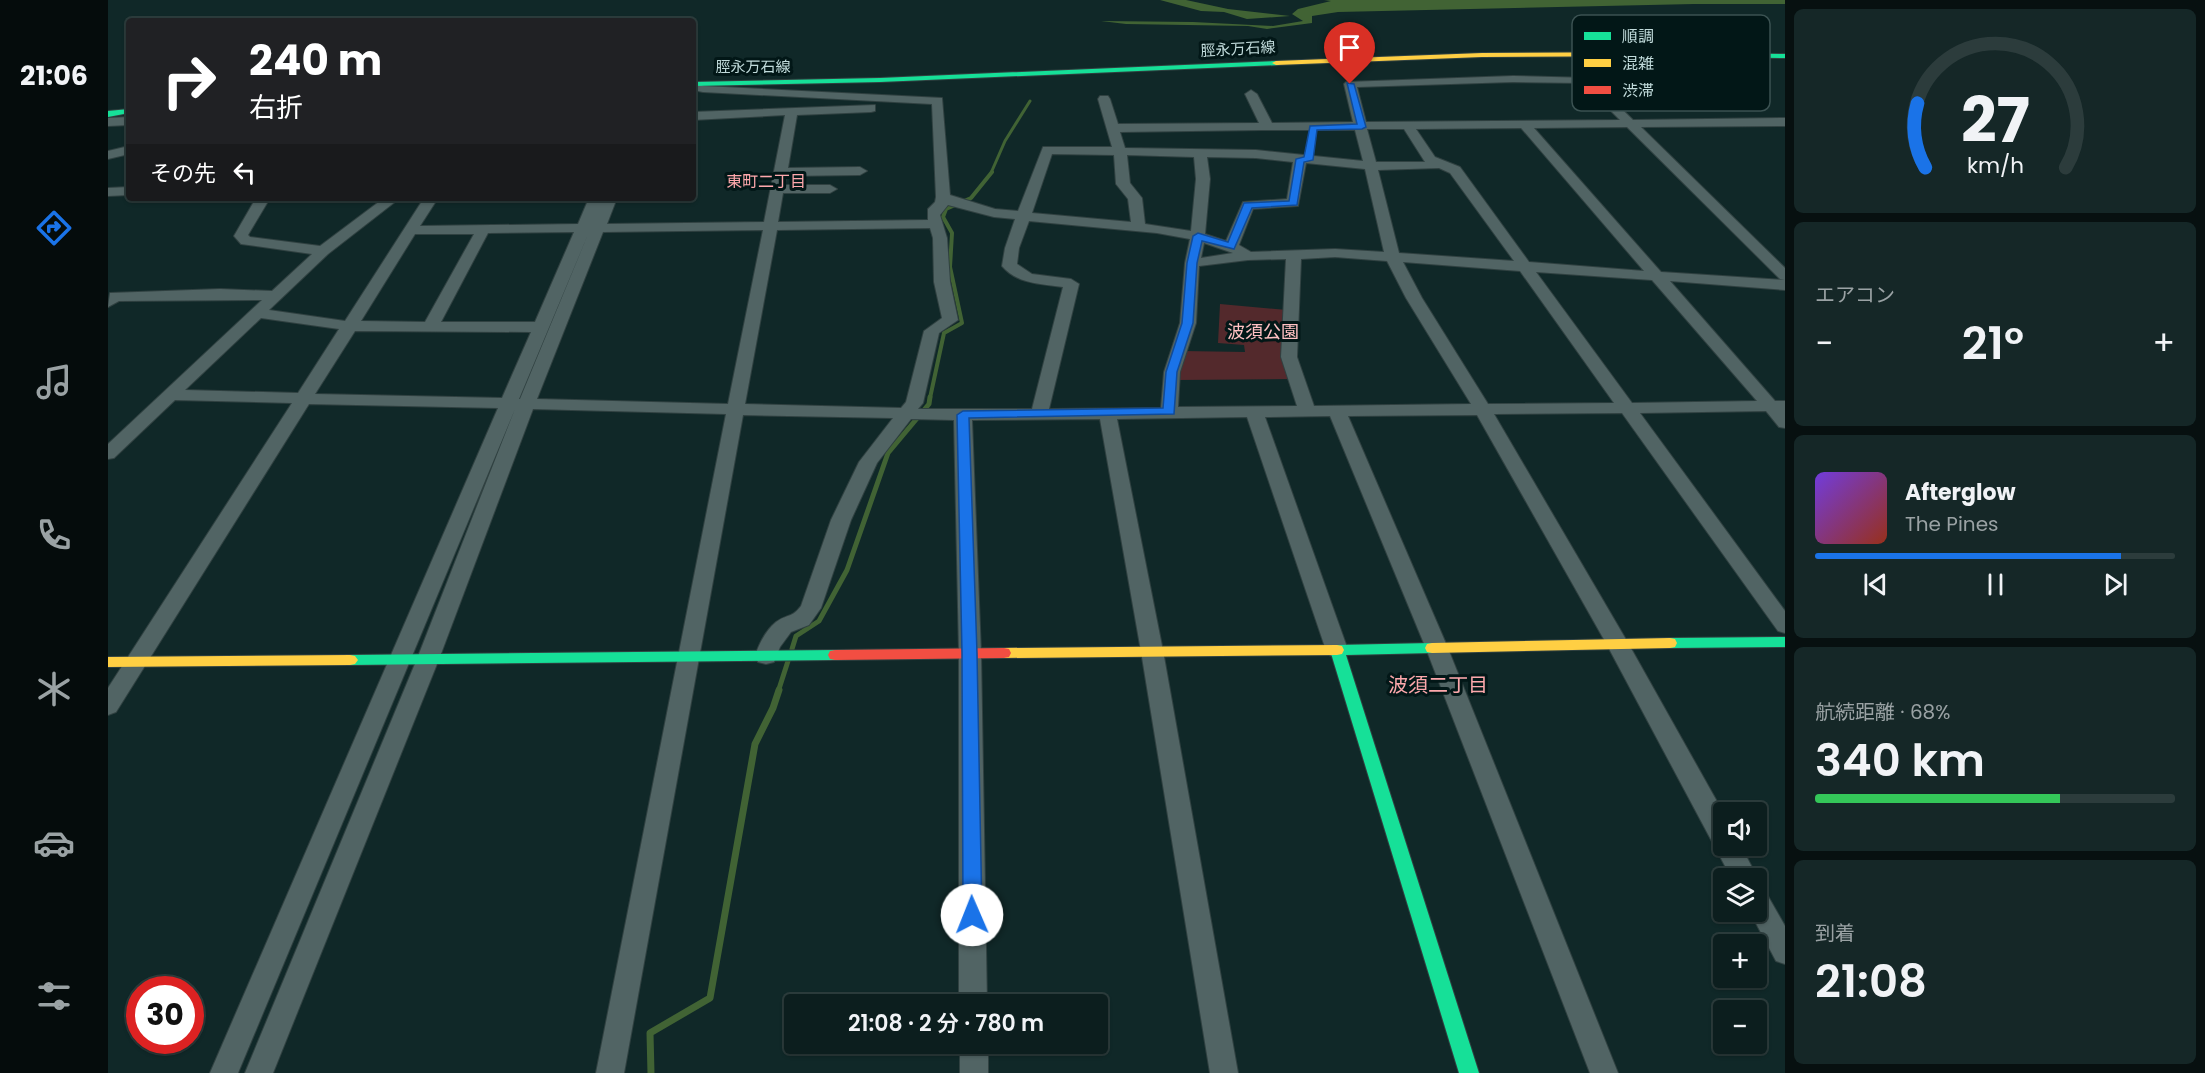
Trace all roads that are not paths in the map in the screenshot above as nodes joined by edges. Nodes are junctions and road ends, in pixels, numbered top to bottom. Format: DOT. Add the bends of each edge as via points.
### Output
graph roads {
  1 [pos="1572,56"];
  2 [pos="1572,80"];
  3 [pos="696,84"];
  4 [pos="696,87"];
  5 [pos="1251,94"];
  6 [pos="1104,99"];
  7 [pos="939,104"];
  8 [pos="126,111"];
  9 [pos="1618,111"];
  10 [pos="792,112"];
  11 [pos="108,114"];
  12 [pos="696,116"];
  13 [pos="108,122"];
  14 [pos="126,122"];
  15 [pos="1785,122"];
  16 [pos="1631,123"];
  17 [pos="1526,126"];
  18 [pos="1362,127"];
  19 [pos="1409,127"];
  20 [pos="1112,128"];
  21 [pos="1268,128"];
  22 [pos="1309,147"];
  23 [pos="126,151"];
  24 [pos="1120,153"];
  25 [pos="1200,153"];
  26 [pos="108,156"];
  27 [pos="126,156"];
  28 [pos="1439,163"];
  29 [pos="1371,166"];
  30 [pos="860,171"];
  31 [pos="780,172"];
  32 [pos="777,189"];
  33 [pos="830,189"];
  34 [pos="126,191"];
  35 [pos="108,192"];
  36 [pos="943,197"];
  37 [pos="261,201"];
  38 [pos="389,201"];
  39 [pos="428,201"];
  40 [pos="596,201"];
  41 [pos="608,201"];
  42 [pos="1022,216"];
  43 [pos="934,224"];
  44 [pos="770,226"];
  45 [pos="1138,227"];
  46 [pos="591,228"];
  47 [pos="483,229"];
  48 [pos="411,230"];
  49 [pos="1198,236"];
  50 [pos="1231,247"];
  51 [pos="323,251"];
  52 [pos="1294,254"];
  53 [pos="1249,255"];
  54 [pos="1393,258"];
  55 [pos="1192,263"];
  56 [pos="1526,268"];
  57 [pos="1655,276"];
  58 [pos="1785,276"];
  59 [pos="1785,285"];
  60 [pos="276,296"];
  61 [pos="110,298"];
  62 [pos="258,313"];
  63 [pos="349,326"];
  64 [pos="431,326"];
  65 [pos="541,327"];
  66 [pos="172,395"];
  67 [pos="302,398"];
  68 [pos="517,405"];
  69 [pos="1778,406"];
  70 [pos="1627,408"];
  71 [pos="734,409"];
  72 [pos="1483,410"];
  73 [pos="1254,411"];
  74 [pos="1307,411"];
  75 [pos="1337,411"];
  76 [pos="1107,412"];
  77 [pos="1169,412"];
  78 [pos="907,413"];
  79 [pos="1039,414"];
  80 [pos="963,415"];
  81 [pos="1785,423"];
  82 [pos="108,454"];
  83 [pos="1785,626"];
  84 [pos="1785,642"];
  85 [pos="1617,643"];
  86 [pos="1436,646"];
  87 [pos="1337,650"];
  88 [pos="1152,651"];
  89 [pos="970,653"];
  90 [pos="766,656"];
  91 [pos="688,657"];
  92 [pos="400,659"];
  93 [pos="428,659"];
  94 [pos="108,662"];
  95 [pos="136,662"];
  96 [pos="108,706"];
  97 [pos="1713,818"];
  98 [pos="1767,919"];
  99 [pos="1785,952"];
  100 [pos="973,994"];
  101 [pos="974,1054"];
  102 [pos="224,1073"];
  103 [pos="259,1073"];
  104 [pos="610,1073"];
  105 [pos="974,1073"];
  106 [pos="1224,1073"];
  107 [pos="1469,1073"];
  108 [pos="1604,1073"];
  1 -- 3 [label="main road, 脛永万石線" via="1441,56 832,83"];
  2 -- 18 [label="street" via="1350,84"];
  4 -- 7 [label="street" via="932,99"];
  5 -- 21 [label="street"];
  6 -- 20 [label="street"];
  7 -- 10 [label="street"];
  7 -- 36 [label="street"];
  8 -- 11 [label="main road"];
  9 -- 16 [label="street"];
  10 -- 12 [label="street"];
  10 -- 31 [label="street"];
  13 -- 14 [label="street"];
  15 -- 16 [label="street"];
  16 -- 17 [label="street"];
  16 -- 58 [label="street"];
  17 -- 19 [label="street"];
  17 -- 57 [label="street"];
  18 -- 19 [label="street"];
  18 -- 22 [label="street"];
  18 -- 29 [label="street"];
  19 -- 28 [label="street" via="1430,160"];
  20 -- 21 [label="street"];
  20 -- 24 [label="street"];
  21 -- 22 [label="street"];
  22 -- 25 [label="street" via="1256,154"];
  22 -- 29 [label="street"];
  22 -- 50 [label="street" via="1293,203 1248,205"];
  23 -- 26 [label="street"];
  24 -- 25 [label="street"];
  24 -- 42 [label="street" via="1047,150"];
  24 -- 45 [label="street" via="1123,184 1136,198"];
  25 -- 49 [label="street" via="1203,179"];
  26 -- 27 [label="street"];
  28 -- 29 [label="street"];
  28 -- 56 [label="street" via="1455,170"];
  29 -- 54 [label="street"];
  30 -- 31 [label="street"];
  31 -- 32 [label="street"];
  32 -- 33 [label="street"];
  32 -- 44 [label="street"];
  34 -- 35 [label="street"];
  36 -- 42 [label="street" via="994,213"];
  36 -- 43 [label="street" via="935,209"];
  37 -- 51 [label="street" via="242,236 246,242"];
  38 -- 51 [label="street"];
  39 -- 48 [label="street"];
  40 -- 46 [label="street"];
  41 -- 46 [label="street"];
  42 -- 45 [label="street"];
  42 -- 79 [label="street" via="1009,266 1028,278 1071,284"];
  43 -- 44 [label="street"];
  43 -- 78 [label="street" via="940,238 942,282 950,320 932,331 914,403"];
  44 -- 46 [label="street"];
  44 -- 71 [label="street"];
  45 -- 49 [label="street"];
  46 -- 47 [label="street"];
  46 -- 65 [label="street"];
  46 -- 68 [label="street"];
  47 -- 48 [label="street"];
  47 -- 64 [label="street"];
  48 -- 63 [label="street"];
  49 -- 50 [label="street"];
  49 -- 55 [label="street"];
  50 -- 53 [label="street"];
  51 -- 60 [label="street"];
  52 -- 53 [label="street"];
  52 -- 54 [label="street"];
  52 -- 74 [label="street" via="1289,357"];
  53 -- 55 [label="street"];
  54 -- 56 [label="street"];
  54 -- 72 [label="street"];
  55 -- 77 [label="street" via="1188,323 1172,372"];
  56 -- 57 [label="street"];
  56 -- 70 [label="street"];
  57 -- 59 [label="street"];
  57 -- 69 [label="street"];
  60 -- 61 [label="street"];
  60 -- 62 [label="street"];
  62 -- 63 [label="street"];
  62 -- 66 [label="street"];
  63 -- 64 [label="street"];
  63 -- 67 [label="street"];
  64 -- 65 [label="street"];
  65 -- 68 [label="street"];
  66 -- 67 [label="street"];
  66 -- 82 [label="street"];
  67 -- 68 [label="street"];
  67 -- 95 [label="street"];
  68 -- 71 [label="street"];
  68 -- 92 [label="street"];
  68 -- 93 [label="street"];
  69 -- 70 [label="street"];
  69 -- 81 [label="street"];
  70 -- 72 [label="street"];
  70 -- 83 [label="street"];
  71 -- 78 [label="street"];
  71 -- 91 [label="street"];
  72 -- 75 [label="street"];
  72 -- 85 [label="street"];
  73 -- 74 [label="street"];
  73 -- 77 [label="street"];
  73 -- 87 [label="street"];
  74 -- 75 [label="street"];
  75 -- 86 [label="street"];
  76 -- 77 [label="street"];
  76 -- 79 [label="street"];
  76 -- 88 [label="street"];
  78 -- 80 [label="street"];
  78 -- 90 [label="street" via="868,462 841,520 811,608 802,620 784,627"];
  79 -- 80 [label="street"];
  80 -- 89 [label="street"];
  84 -- 85 [label="main road"];
  85 -- 86 [label="main road"];
  85 -- 97 [label="street"];
  86 -- 87 [label="main road"];
  86 -- 108 [label="street"];
  87 -- 88 [label="main road"];
  87 -- 107 [label="main road"];
  88 -- 89 [label="main road"];
  88 -- 106 [label="street"];
  89 -- 90 [label="main road"];
  89 -- 100 [label="street"];
  90 -- 91 [label="main road"];
  91 -- 93 [label="main road"];
  91 -- 104 [label="street"];
  92 -- 93 [label="main road"];
  92 -- 95 [label="main road"];
  92 -- 102 [label="street"];
  93 -- 103 [label="street"];
  94 -- 95 [label="main road"];
  95 -- 96 [label="street"];
  98 -- 99 [label="street"];
  101 -- 105 [label="street"];
}
